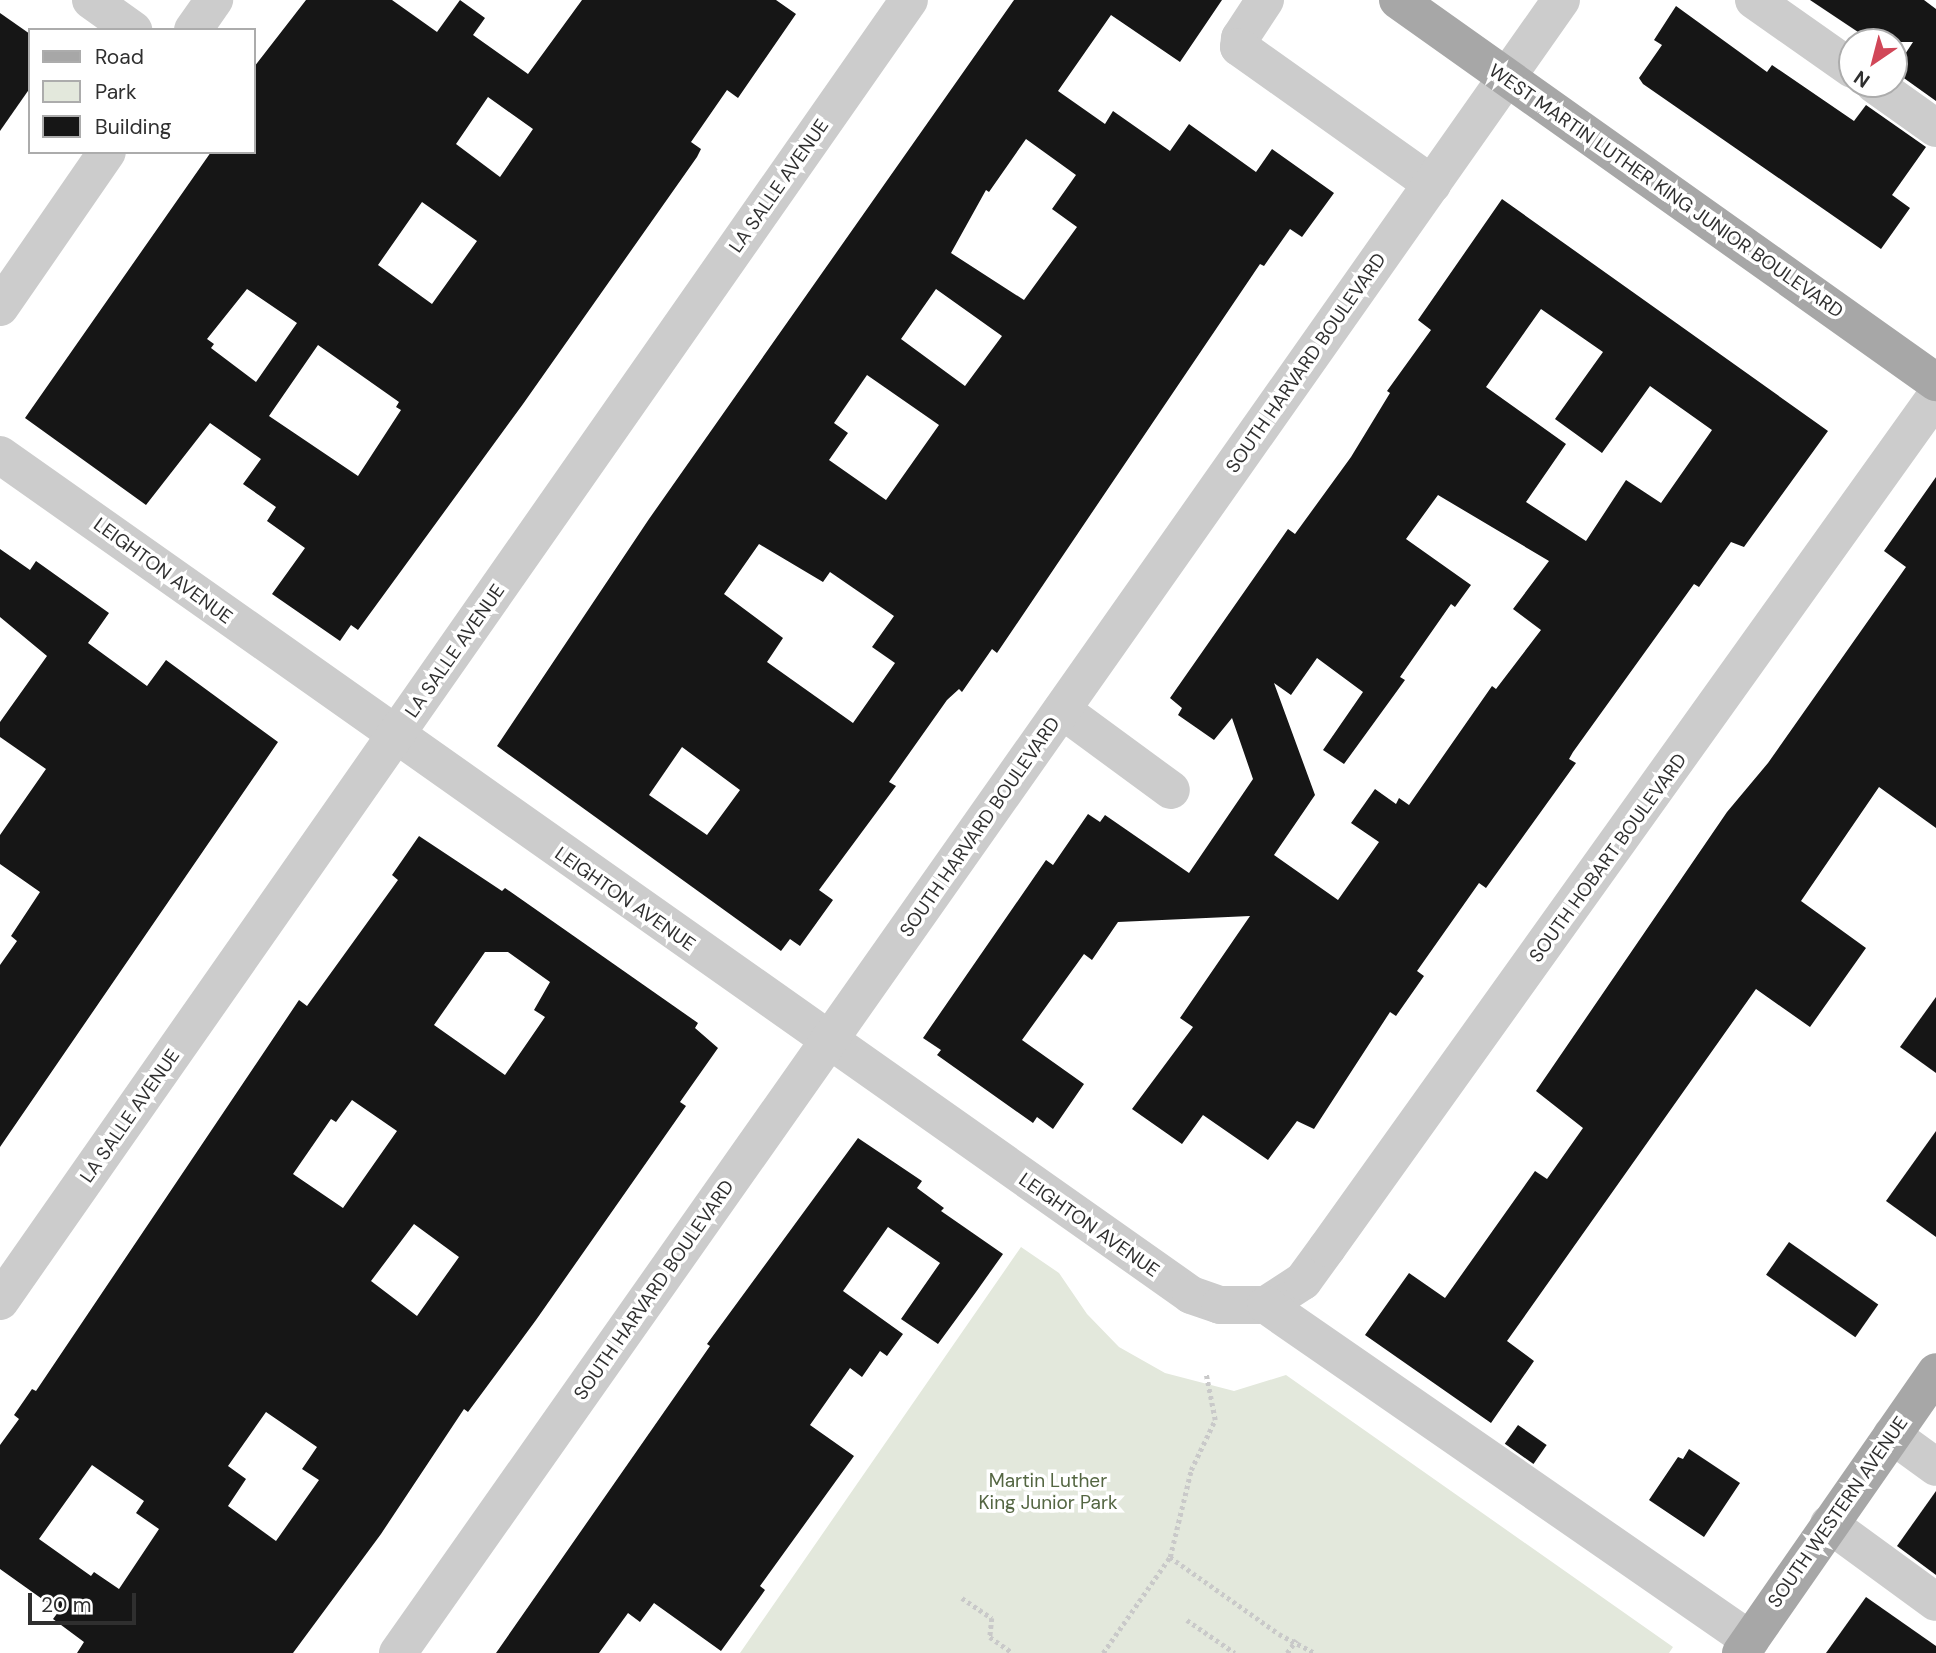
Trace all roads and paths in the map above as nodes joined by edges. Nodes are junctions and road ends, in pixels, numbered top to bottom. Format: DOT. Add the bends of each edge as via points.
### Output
graph roads {
  1 [pos="91,0"];
  2 [pos="214,0"];
  3 [pos="909,0"];
  4 [pos="1265,0"];
  5 [pos="1398,0"];
  6 [pos="1561,0"];
  7 [pos="1754,0"];
  8 [pos="131,28"];
  9 [pos="193,28"];
  10 [pos="1838,59"];
  11 [pos="1506,78"];
  12 [pos="1894,98"];
  13 [pos="1936,128"];
  14 [pos="106,154"];
  15 [pos="1432,184"];
  16 [pos="0,307"];
  17 [pos="1936,382"];
  18 [pos="1936,396"];
  19 [pos="0,455"];
  20 [pos="1062,710"];
  21 [pos="395,738"];
  22 [pos="1171,790"];
  23 [pos="828,1042"];
  24 [pos="0,1301"];
  25 [pos="1266,1305"];
  26 [pos="1936,1372"];
  27 [pos="1206,1374"];
  28 [pos="1892,1435"];
  29 [pos="1936,1467"];
  30 [pos="1829,1524"];
  31 [pos="1170,1557"];
  32 [pos="962,1598"];
  33 [pos="1936,1602"];
  34 [pos="1187,1620"];
  35 [pos="1296,1640"];
  36 [pos="1745,1647"];
  37 [pos="398,1653"];
  38 [pos="1013,1653"];
  39 [pos="1103,1653"];
  40 [pos="1235,1653"];
  41 [pos="1287,1653"];
  42 [pos="1315,1653"];
  1 -- 8 [label="street"];
  2 -- 9 [label="street"];
  3 -- 21 [label="street, LA SALLE AVENUE"];
  4 -- 15 [label="street" via="1239,47"];
  5 -- 11 [label="main road, WEST MARTIN LUTHER KING JUNIOR BOULEVARD"];
  6 -- 11 [label="street, SOUTH HARVARD BOULEVARD"];
  7 -- 10 [label="street"];
  11 -- 15 [label="street, SOUTH HARVARD BOULEVARD"];
  11 -- 17 [label="main road, WEST MARTIN LUTHER KING JUNIOR BOULEVARD"];
  12 -- 13 [label="street"];
  14 -- 16 [label="street"];
  15 -- 20 [label="street, SOUTH HARVARD BOULEVARD"];
  18 -- 25 [label="street, SOUTH HOBART BOULEVARD" via="1328,1248 1303,1281"];
  19 -- 21 [label="street, LEIGHTON AVENUE"];
  20 -- 22 [label="street"];
  20 -- 23 [label="street, SOUTH HARVARD BOULEVARD"];
  21 -- 23 [label="street, LEIGHTON AVENUE"];
  21 -- 24 [label="street, LA SALLE AVENUE"];
  23 -- 25 [label="street, LEIGHTON AVENUE" via="1191,1295 1220,1306"];
  23 -- 37 [label="street, SOUTH HARVARD BOULEVARD"];
  25 -- 36 [label="street"];
  26 -- 28 [label="main road, SOUTH WESTERN AVENUE"];
  27 -- 31 [label="path" via="1215,1420 1191,1470"];
  28 -- 29 [label="street"];
  28 -- 30 [label="main road, SOUTH WESTERN AVENUE"];
  30 -- 33 [label="street"];
  30 -- 36 [label="main road, SOUTH WESTERN AVENUE"];
  31 -- 35 [label="path" via="1279,1634"];
  31 -- 39 [label="path"];
  32 -- 38 [label="path" via="992,1618 990,1637"];
  34 -- 40 [label="path"];
  35 -- 41 [label="path"];
  35 -- 42 [label="path"];
}
